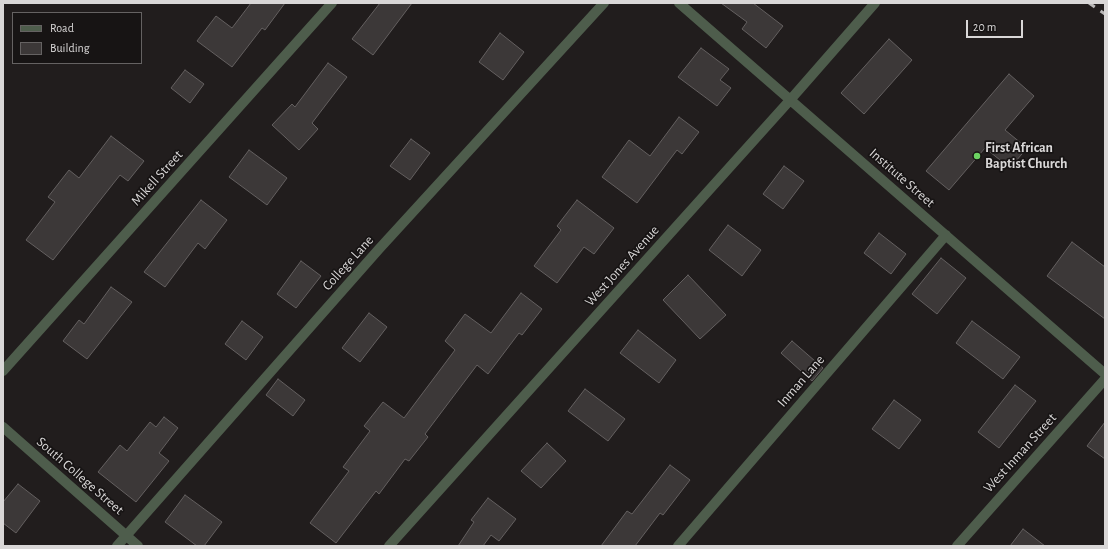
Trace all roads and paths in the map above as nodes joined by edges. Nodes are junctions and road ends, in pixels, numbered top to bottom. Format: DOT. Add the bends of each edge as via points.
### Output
graph roads {
  1 [pos="332,3"];
  2 [pos="604,3"];
  3 [pos="679,3"];
  4 [pos="875,3"];
  5 [pos="791,99"];
  6 [pos="946,235"];
  7 [pos="3,371"];
  8 [pos="1105,374"];
  9 [pos="1105,379"];
  10 [pos="3,427"];
  11 [pos="127,536"];
  12 [pos="117,546"];
  13 [pos="138,546"];
  14 [pos="389,546"];
  15 [pos="678,546"];
  16 [pos="957,546"];
  1 -- 7 [label="street, Mikell Street"];
  2 -- 11 [label="street, College Lane" via="379,249"];
  3 -- 5 [label="street, Institute Street"];
  4 -- 5 [label="street, West Jones Avenue"];
  5 -- 6 [label="street, Institute Street"];
  5 -- 14 [label="street, West Jones Avenue"];
  6 -- 8 [label="street, Institute Street"];
  6 -- 15 [label="street, Inman Lane"];
  9 -- 16 [label="street, West Inman Street"];
  10 -- 11 [label="street, South College Street"];
  11 -- 12 [label="street, College Lane"];
  11 -- 13 [label="street, South College Street"];
}
